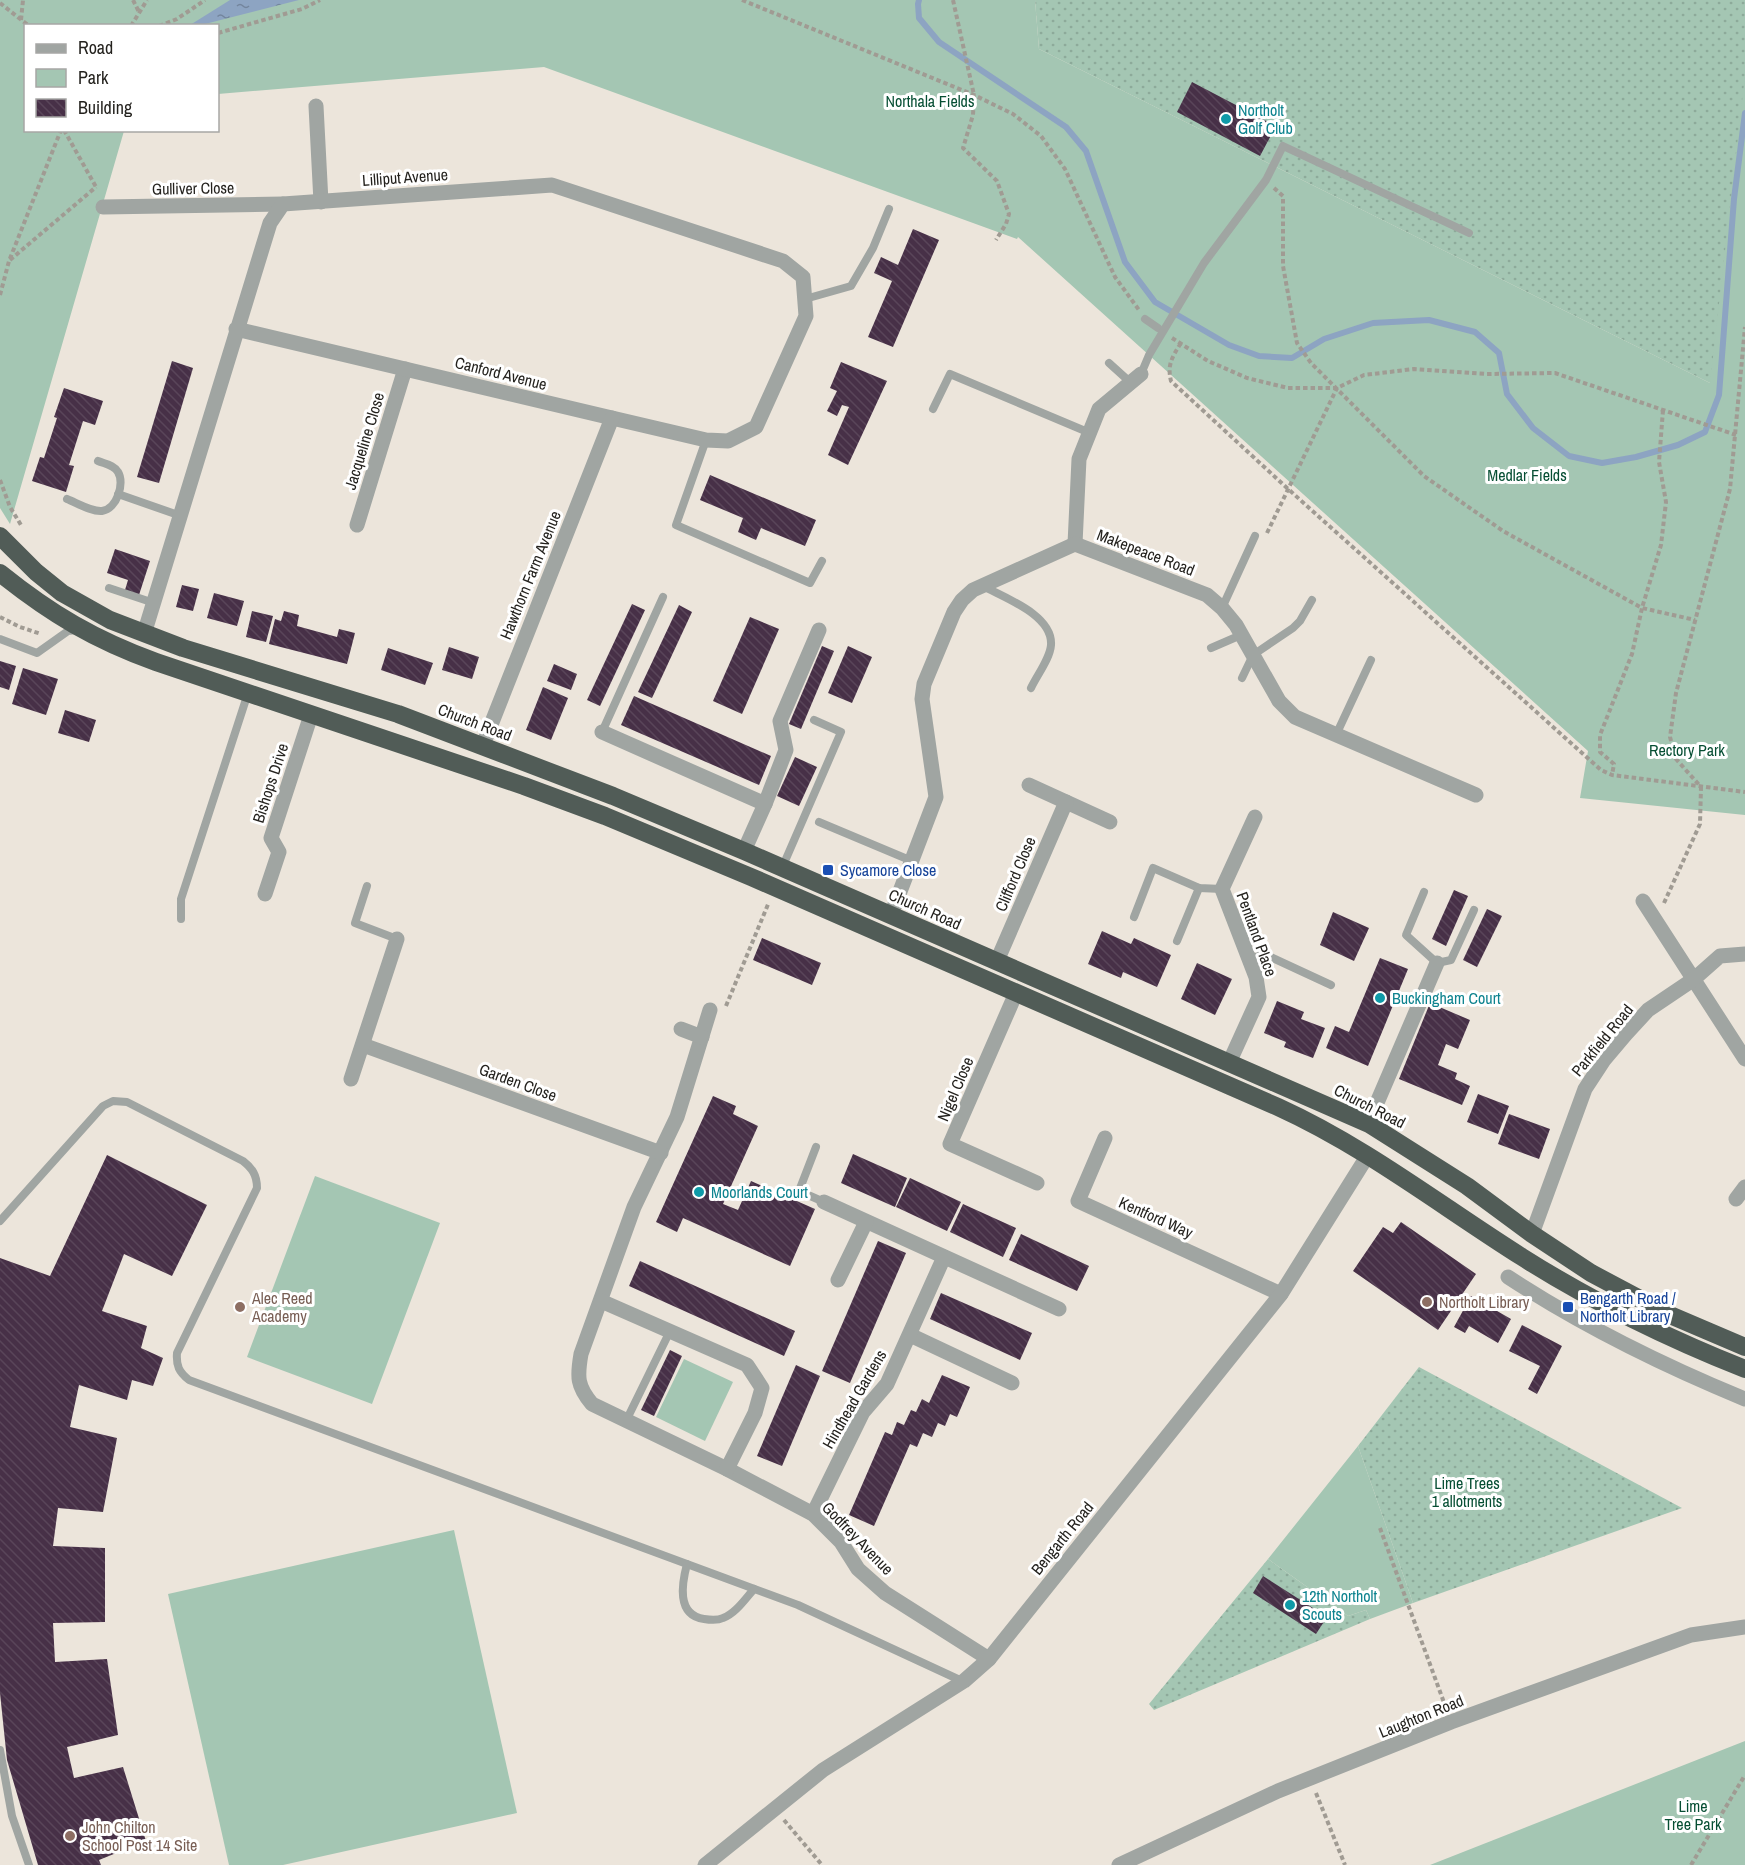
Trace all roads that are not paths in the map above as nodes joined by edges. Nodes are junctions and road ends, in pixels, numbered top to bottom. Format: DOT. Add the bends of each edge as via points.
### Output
graph roads {
  1 [pos="316,106"];
  2 [pos="321,202"];
  3 [pos="283,204"];
  4 [pos="103,207"];
  5 [pos="889,208"];
  6 [pos="1469,233"];
  7 [pos="805,299"];
  8 [pos="1145,319"];
  9 [pos="1158,328"];
  10 [pos="236,329"];
  11 [pos="1109,363"];
  12 [pos="405,369"];
  13 [pos="1136,378"];
  14 [pos="933,410"];
  15 [pos="612,418"];
  16 [pos="756,428"];
  17 [pos="1090,433"];
  18 [pos="706,440"];
  19 [pos="98,461"];
  20 [pos="118,494"];
  21 [pos="67,499"];
  22 [pos="181,516"];
  23 [pos="357,525"];
  24 [pos="0,536"];
  25 [pos="1255,536"];
  26 [pos="1075,544"];
  27 [pos="822,561"];
  28 [pos="0,573"];
  29 [pos="983,586"];
  30 [pos="110,588"];
  31 [pos="663,597"];
  32 [pos="1312,600"];
  33 [pos="154,603"];
  34 [pos="1222,608"];
  35 [pos="80,630"];
  36 [pos="819,630"];
  37 [pos="144,634"];
  38 [pos="1241,635"];
  39 [pos="0,639"];
  40 [pos="1211,648"];
  41 [pos="1252,655"];
  42 [pos="1371,660"];
  43 [pos="1242,678"];
  44 [pos="1031,688"];
  45 [pos="248,693"];
  46 [pos="311,714"];
  47 [pos="814,720"];
  48 [pos="602,732"];
  49 [pos="1336,735"];
  50 [pos="483,746"];
  51 [pos="1029,785"];
  52 [pos="1476,795"];
  53 [pos="1066,802"];
  54 [pos="765,804"];
  55 [pos="1255,817"];
  56 [pos="819,822"];
  57 [pos="1110,822"];
  58 [pos="744,851"];
  59 [pos="912,861"];
  60 [pos="783,868"];
  61 [pos="367,886"];
  62 [pos="1199,888"];
  63 [pos="1222,889"];
  64 [pos="1424,892"];
  65 [pos="265,894"];
  66 [pos="1643,901"];
  67 [pos="1474,910"];
  68 [pos="891,915"];
  69 [pos="1134,917"];
  70 [pos="182,919"];
  71 [pos="397,939"];
  72 [pos="1177,941"];
  73 [pos="1745,954"];
  74 [pos="1250,959"];
  75 [pos="996,961"];
  76 [pos="1437,963"];
  77 [pos="1694,979"];
  78 [pos="1330,985"];
  79 [pos="1016,993"];
  80 [pos="710,1010"];
  81 [pos="681,1029"];
  82 [pos="702,1037"];
  83 [pos="363,1045"];
  84 [pos="1745,1059"];
  85 [pos="1229,1063"];
  86 [pos="351,1079"];
  87 [pos="1371,1118"];
  88 [pos="1105,1138"];
  89 [pos="816,1147"];
  90 [pos="662,1153"];
  91 [pos="1368,1155"];
  92 [pos="1037,1183"];
  93 [pos="824,1202"];
  94 [pos="0,1221"];
  95 [pos="866,1222"];
  96 [pos="1532,1234"];
  97 [pos="944,1257"];
  98 [pos="1508,1277"];
  99 [pos="838,1280"];
  100 [pos="1281,1294"];
  101 [pos="601,1301"];
  102 [pos="1059,1309"];
  103 [pos="670,1331"];
  104 [pos="910,1335"];
  105 [pos="1745,1347"];
  106 [pos="1745,1370"];
  107 [pos="1012,1383"];
  108 [pos="1745,1399"];
  109 [pos="626,1421"];
  110 [pos="727,1469"];
  111 [pos="813,1514"];
  112 [pos="687,1564"];
  113 [pos="754,1589"];
  114 [pos="1745,1627"];
  115 [pos="989,1659"];
  116 [pos="964,1681"];
  117 [pos="0,1750"];
  118 [pos="29,1865"];
  119 [pos="705,1865"];
  120 [pos="1119,1865"];
  1 -- 2 [label="street"];
  2 -- 3 [label="street, Lilliput Avenue"];
  2 -- 7 [label="street, Lilliput Avenue" via="552,185 783,261 803,277"];
  3 -- 4 [label="street, Gulliver Close"];
  3 -- 10 [label="street" via="270,223"];
  5 -- 7 [label="lane" via="873,248 851,286"];
  6 -- 13 [label="lane" via="1283,146 1266,180 1204,263"];
  7 -- 16 [label="street, Lilliput Avenue" via="806,316"];
  8 -- 9 [label="lane"];
  10 -- 12 [label="street, Canford Avenue"];
  10 -- 22 [label="street"];
  11 -- 13 [label="lane"];
  12 -- 15 [label="street, Canford Avenue"];
  12 -- 23 [label="street, Jacqueline Close"];
  13 -- 17 [label="street" via="1100,409"];
  14 -- 17 [label="lane" via="950,374"];
  15 -- 18 [label="street, Canford Avenue"];
  15 -- 50 [label="street, Hawthorn Farm Avenue"];
  16 -- 18 [label="street, Canford Avenue" via="728,441"];
  17 -- 26 [label="street" via="1080,459"];
  18 -- 27 [label="lane" via="676,525 810,583"];
  19 -- 20 [label="lane" via="118,471"];
  20 -- 21 [label="lane" via="113,504 99,511"];
  20 -- 22 [label="lane"];
  22 -- 33 [label="street"];
  24 -- 37 [label="highway, Church Road" via="36,573 62,592 110,620"];
  25 -- 34 [label="lane"];
  26 -- 29 [label="street, Makepeace Road"];
  26 -- 34 [label="street, Makepeace Road" via="1207,595"];
  28 -- 35 [label="highway"];
  29 -- 44 [label="lane" via="1035,614 1047,629 1050,650"];
  29 -- 59 [label="street, Makepeace Road" via="973,590 954,612 924,684 922,699 936,797"];
  30 -- 33 [label="lane"];
  31 -- 48 [label="lane"];
  32 -- 41 [label="lane" via="1293,628"];
  33 -- 37 [label="street"];
  34 -- 38 [label="street, Makepeace Road"];
  35 -- 39 [label="lane" via="68,631 37,652"];
  35 -- 45 [label="highway" via="136,655"];
  36 -- 54 [label="street" via="780,721 786,750"];
  37 -- 50 [label="highway, Church Road" via="398,714"];
  38 -- 40 [label="lane"];
  38 -- 41 [label="street, Makepeace Road"];
  41 -- 43 [label="lane"];
  41 -- 49 [label="street, Makepeace Road" via="1279,701 1295,717"];
  42 -- 49 [label="lane"];
  45 -- 46 [label="highway"];
  45 -- 70 [label="lane" via="181,899"];
  46 -- 65 [label="street, Bishops Drive" via="271,838 279,852"];
  46 -- 79 [label="highway" via="605,816"];
  47 -- 60 [label="lane" via="841,732"];
  48 -- 54 [label="street"];
  49 -- 52 [label="street, Makepeace Road"];
  50 -- 58 [label="highway, Church Road"];
  51 -- 53 [label="street"];
  53 -- 57 [label="street"];
  53 -- 75 [label="street, Clifford Close"];
  54 -- 58 [label="street"];
  55 -- 63 [label="street, Pentland Place"];
  56 -- 59 [label="lane"];
  58 -- 60 [label="highway, Church Road"];
  59 -- 68 [label="street, Makepeace Road"];
  60 -- 68 [label="highway, Church Road"];
  61 -- 71 [label="lane" via="355,923"];
  62 -- 63 [label="lane"];
  62 -- 69 [label="lane" via="1153,868"];
  62 -- 72 [label="lane"];
  63 -- 74 [label="street, Pentland Place"];
  64 -- 76 [label="lane" via="1406,935"];
  66 -- 77 [label="street"];
  67 -- 76 [label="lane" via="1451,960"];
  68 -- 75 [label="highway, Church Road"];
  71 -- 83 [label="street"];
  73 -- 77 [label="street, Parkfield Road" via="1720,956"];
  74 -- 78 [label="lane" via="1264,954"];
  74 -- 85 [label="street, Pentland Place" via="1259,998"];
  75 -- 85 [label="highway, Church Road"];
  76 -- 87 [label="street"];
  77 -- 84 [label="street"];
  77 -- 96 [label="street, Parkfield Road" via="1648,1010 1604,1060 1585,1089"];
  79 -- 91 [label="highway" via="1278,1107"];
  79 -- 92 [label="street, Nigel Close" via="950,1144"];
  80 -- 82 [label="street, Godfrey Avenue"];
  81 -- 82 [label="street"];
  82 -- 90 [label="street, Godfrey Avenue"];
  83 -- 86 [label="street"];
  83 -- 90 [label="street, Garden Close"];
  85 -- 87 [label="highway, Church Road"];
  87 -- 96 [label="highway, Church Road"];
  88 -- 100 [label="street, Kentford Way" via="1078,1201"];
  89 -- 93 [label="lane" via="799,1191"];
  90 -- 101 [label="street, Godfrey Avenue" via="634,1207"];
  91 -- 100 [label="street, Bengarth Road"];
  91 -- 106 [label="highway" via="1580,1293 1660,1334"];
  93 -- 95 [label="street"];
  94 -- 112 [label="lane" via="103,1106 114,1101 127,1102 243,1161 257,1179 257,1188 177,1353 176,1365 181,1374"];
  95 -- 97 [label="street"];
  95 -- 99 [label="street"];
  96 -- 105 [label="highway, Church Road" via="1618,1288"];
  97 -- 102 [label="street"];
  97 -- 104 [label="street, Hindhead Gardens"];
  98 -- 108 [label="street" via="1649,1358"];
  100 -- 115 [label="street, Bengarth Road"];
  101 -- 103 [label="street"];
  101 -- 109 [label="street, Godfrey Avenue" via="581,1354 581,1390 592,1404"];
  103 -- 109 [label="lane"];
  103 -- 110 [label="street" via="747,1365 762,1388 755,1413"];
  104 -- 107 [label="street"];
  104 -- 111 [label="street, Hindhead Gardens" via="887,1384 863,1412"];
  109 -- 110 [label="street, Godfrey Avenue"];
  110 -- 111 [label="street, Godfrey Avenue"];
  111 -- 115 [label="street, Godfrey Avenue" via="841,1542 858,1569 885,1593"];
  112 -- 113 [label="lane"];
  112 -- 113 [label="lane" via="684,1605 700,1619 723,1618"];
  113 -- 116 [label="lane" via="798,1605"];
  114 -- 120 [label="street, Laughton Road" via="1691,1635 1451,1722 1278,1791"];
  115 -- 116 [label="street, Bengarth Road"];
  116 -- 119 [label="street, Bengarth Road" via="823,1770"];
  117 -- 118 [label="lane" via="12,1816"];
}
